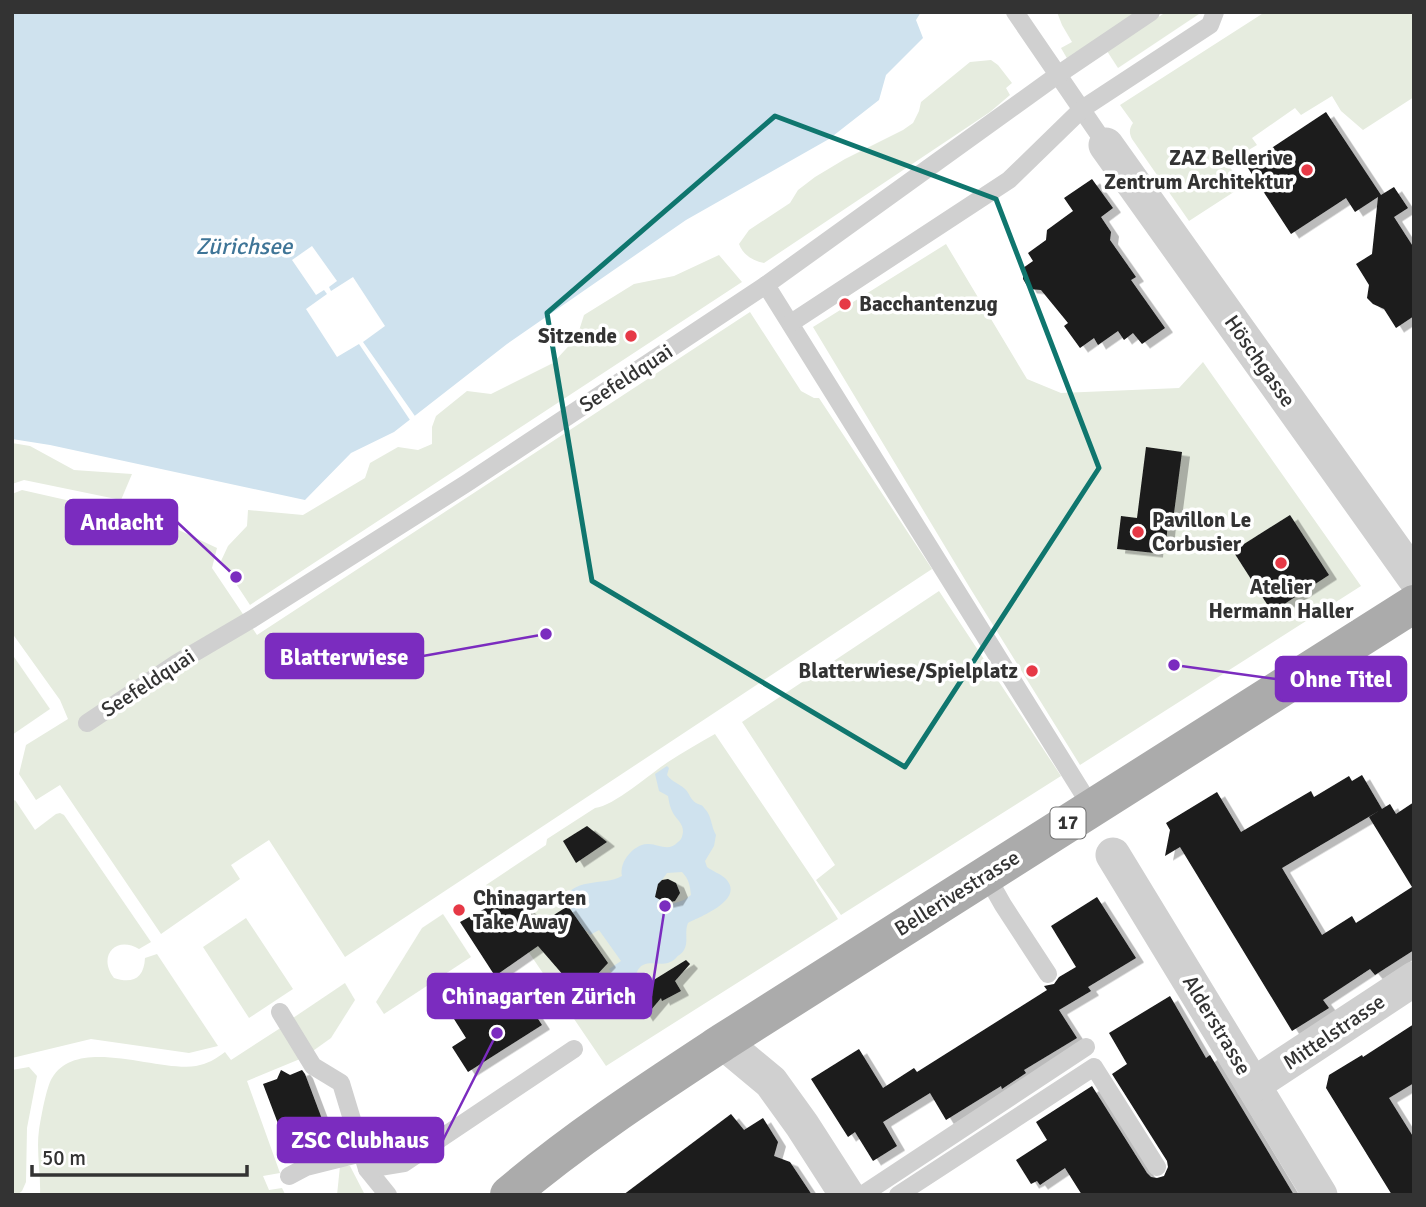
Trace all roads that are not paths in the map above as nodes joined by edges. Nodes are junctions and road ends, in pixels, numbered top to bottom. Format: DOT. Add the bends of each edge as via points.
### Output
graph roads {
  1 [pos="1015,12"];
  2 [pos="1151,12"];
  3 [pos="1214,12"];
  4 [pos="1059,74"];
  5 [pos="1082,109"];
  6 [pos="1107,145"];
  7 [pos="766,285"];
  8 [pos="791,323"];
  9 [pos="1414,577"];
  10 [pos="1414,604"];
  11 [pos="87,723"];
  12 [pos="1092,808"];
  13 [pos="1113,855"];
  14 [pos="986,875"];
  15 [pos="1048,974"];
  16 [pos="1414,979"];
  17 [pos="280,1012"];
  18 [pos="723,1042"];
  19 [pos="1086,1047"];
  20 [pos="574,1049"];
  21 [pos="1253,1085"];
  22 [pos="364,1161"];
  23 [pos="1157,1167"];
  24 [pos="289,1176"];
  25 [pos="387,1195"];
  26 [pos="509,1195"];
  27 [pos="847,1195"];
  28 [pos="862,1195"];
  29 [pos="898,1195"];
  30 [pos="1320,1195"];
  1 -- 4 [label="lane"];
  2 -- 4 [label="lane, Seefeldquai"];
  3 -- 5 [label="lane" via="1210,25"];
  4 -- 5 [label="lane"];
  4 -- 7 [label="lane, Seefeldquai"];
  5 -- 6 [label="lane"];
  5 -- 8 [label="lane" via="1009,180"];
  6 -- 9 [label="street, Höschgasse"];
  7 -- 8 [label="lane"];
  7 -- 11 [label="lane, Seefeldquai"];
  8 -- 12 [label="lane"];
  10 -- 12 [label="main road, Bellerivestrasse / 17"];
  12 -- 14 [label="main road, Bellerivestrasse / 17"];
  13 -- 21 [label="street, Alderstrasse"];
  14 -- 15 [label="lane"];
  14 -- 18 [label="main road, Bellerivestrasse / 17"];
  16 -- 21 [label="street, Mittelstrasse"];
  17 -- 22 [label="lane" via="313,1066 341,1083"];
  18 -- 26 [label="main road, Bellerivestrasse / 17" via="613,1115"];
  18 -- 27 [label="street" via="771,1082"];
  19 -- 28 [label="lane"];
  20 -- 22 [label="lane" via="404,1163"];
  21 -- 30 [label="street, Alderstrasse"];
  22 -- 24 [label="lane" via="306,1167"];
  22 -- 25 [label="lane"];
  23 -- 29 [label="lane" via="1094,1067"];
}
